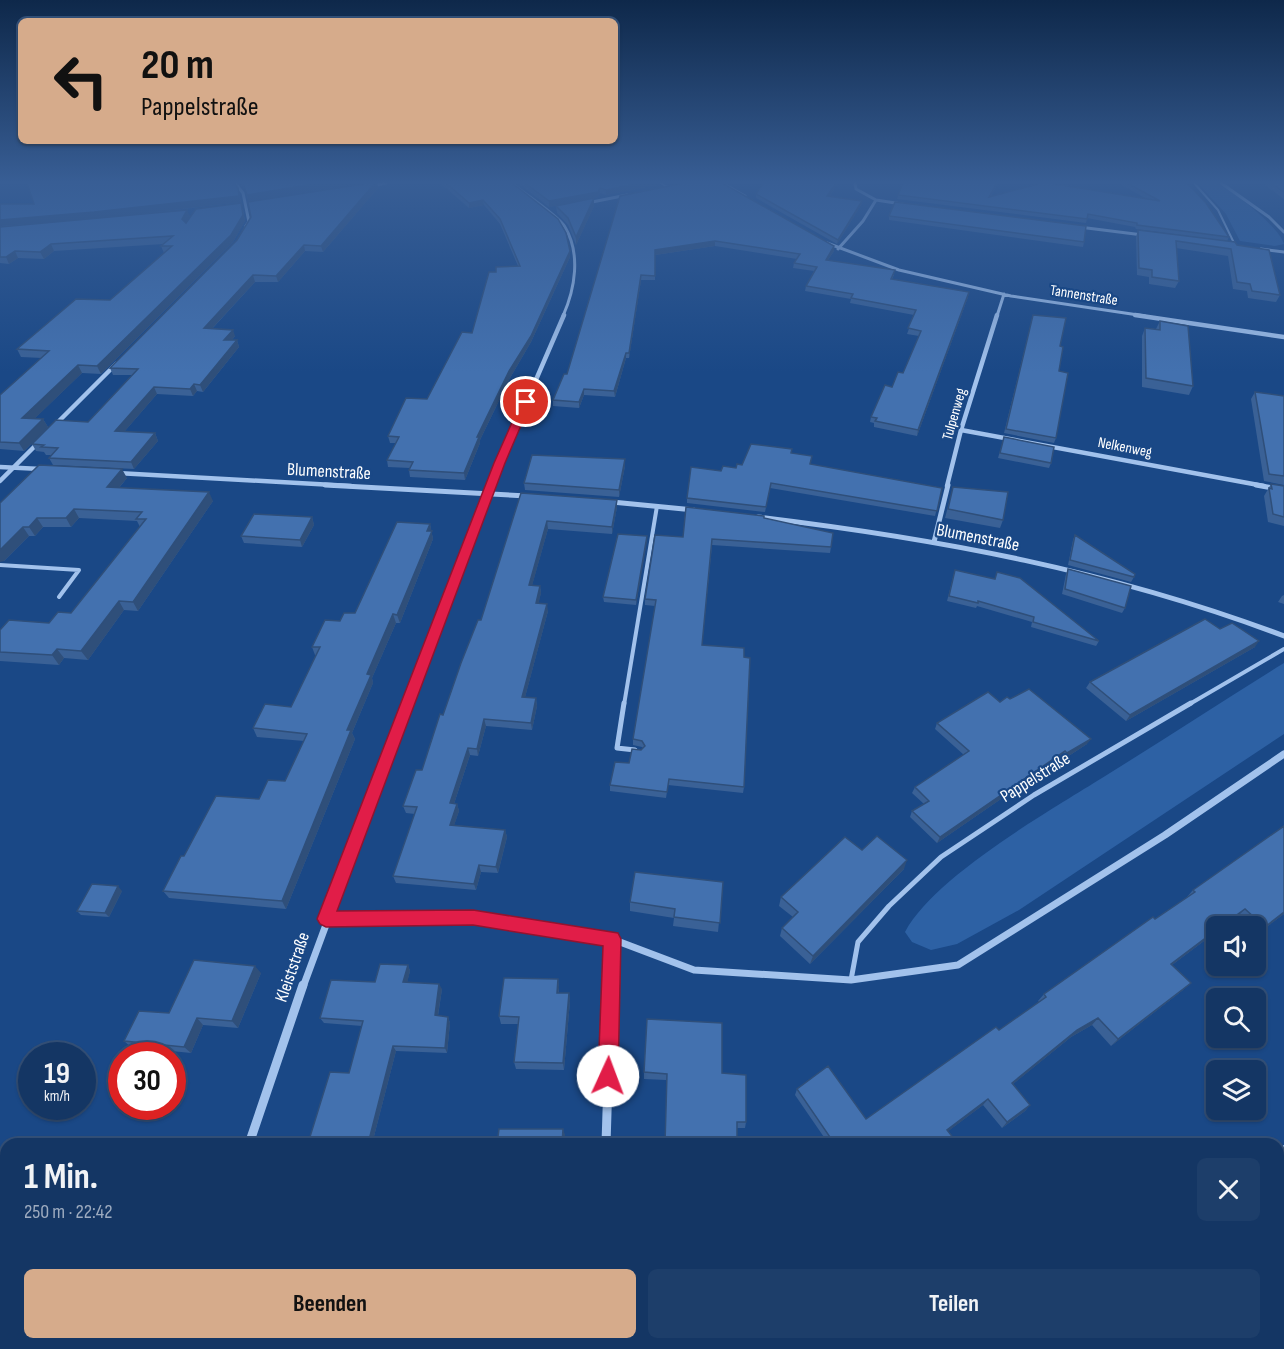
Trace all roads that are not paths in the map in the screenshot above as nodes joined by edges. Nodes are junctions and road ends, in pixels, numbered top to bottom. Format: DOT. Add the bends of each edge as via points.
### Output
graph roads {
  1 [pos="571,246"];
  2 [pos="832,246"];
  3 [pos="841,246"];
  4 [pos="1229,246"];
  5 [pos="1235,247"];
  6 [pos="1245,248"];
  7 [pos="838,249"];
  8 [pos="1255,249"];
  9 [pos="1284,252"];
  10 [pos="1005,294"];
  11 [pos="1284,338"];
  12 [pos="120,360"];
  13 [pos="54,426"];
  14 [pos="962,430"];
  15 [pos="46,434"];
  16 [pos="0,467"];
  17 [pos="13,468"];
  18 [pos="48,469"];
  19 [pos="108,472"];
  20 [pos="0,481"];
  21 [pos="1284,490"];
  22 [pos="489,493"];
  23 [pos="534,496"];
  24 [pos="601,501"];
  25 [pos="657,506"];
  26 [pos="700,510"];
  27 [pos="754,517"];
  28 [pos="934,543"];
  29 [pos="0,565"];
  30 [pos="59,597"];
  31 [pos="1284,636"];
  32 [pos="1284,648"];
  33 [pos="640,751"];
  34 [pos="1284,754"];
  35 [pos="326,919"];
  36 [pos="612,939"];
  37 [pos="851,980"];
  38 [pos="251,1138"];
  39 [pos="606,1138"];
  1 -- 22 [label="street, Kleiststraße" via="576,264 570,300"];
  2 -- 7 [label="street, Tannenstraße"];
  3 -- 7 [label="street"];
  4 -- 5 [label="street"];
  5 -- 6 [label="street"];
  7 -- 10 [label="street, Tannenstraße" via="899,270"];
  8 -- 9 [label="street"];
  10 -- 11 [label="street, Tannenstraße"];
  10 -- 14 [label="street, Tulpenweg"];
  12 -- 13 [label="street"];
  14 -- 21 [label="street, Nelkenweg"];
  14 -- 28 [label="street, Tulpenweg"];
  15 -- 17 [label="street"];
  16 -- 17 [label="street"];
  17 -- 18 [label="street"];
  17 -- 20 [label="street"];
  19 -- 22 [label="street, Blumenstraße"];
  22 -- 23 [label="street, Blumenstraße"];
  22 -- 35 [label="street, Kleiststraße"];
  24 -- 25 [label="street"];
  25 -- 26 [label="street"];
  25 -- 33 [label="lane" via="617,748"];
  27 -- 28 [label="street, Blumenstraße" via="845,527"];
  28 -- 31 [label="street, Blumenstraße" via="1139,585"];
  29 -- 30 [label="lane" via="79,570"];
  32 -- 37 [label="lane, Pappelstraße" via="1034,795 941,857 858,942"];
  34 -- 37 [label="street" via="1165,835 958,965"];
  35 -- 36 [label="street" via="473,918"];
  35 -- 38 [label="street, Kleiststraße"];
  36 -- 37 [label="street" via="694,970"];
  36 -- 39 [label="street"];
}
